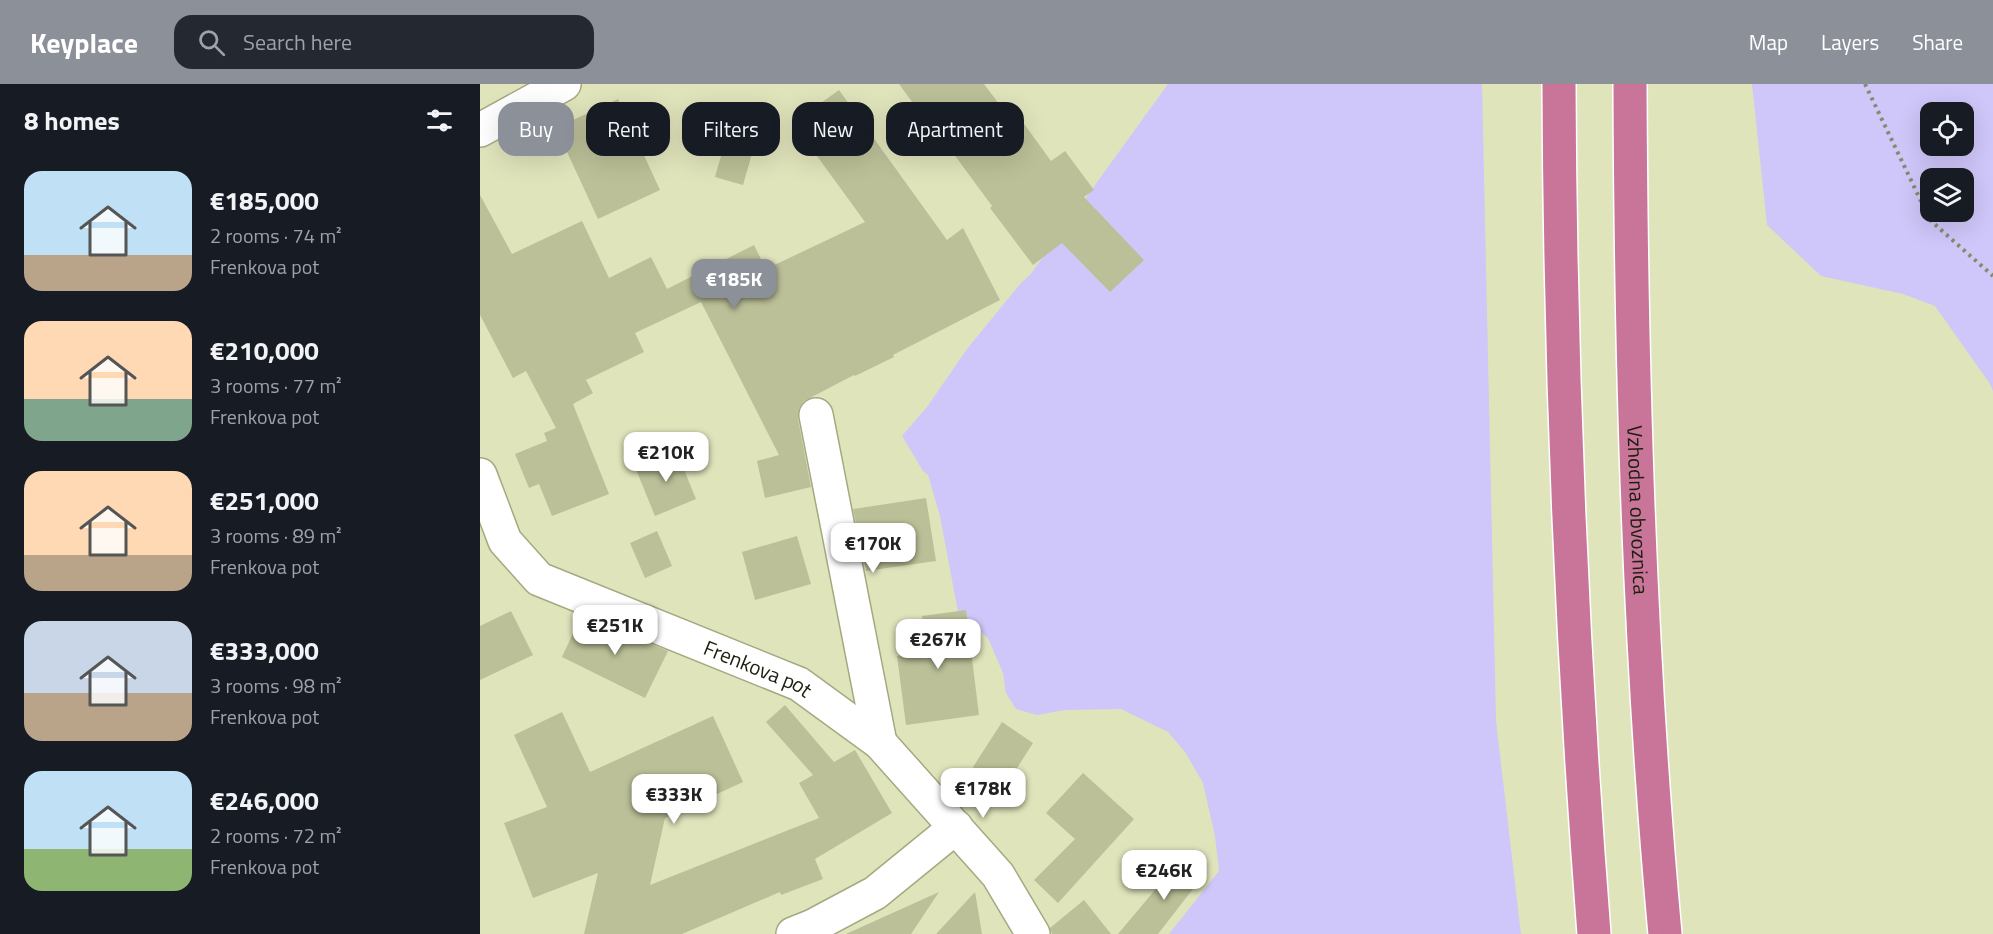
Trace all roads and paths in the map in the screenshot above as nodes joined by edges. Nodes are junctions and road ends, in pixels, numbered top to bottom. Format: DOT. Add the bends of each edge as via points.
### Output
graph roads {
  1 [pos="564,84"];
  2 [pos="1559,84"];
  3 [pos="1630,84"];
  4 [pos="1865,84"];
  5 [pos="480,130"];
  6 [pos="1993,276"];
  7 [pos="816,415"];
  8 [pos="480,475"];
  9 [pos="880,743"];
  10 [pos="956,827"];
  11 [pos="793,934"];
  12 [pos="1033,934"];
  13 [pos="1594,934"];
  14 [pos="1665,934"];
  1 -- 5 [label="street"];
  2 -- 13 [label="highway" via="1565,458"];
  3 -- 14 [label="highway, Vzhodna obvoznica" via="1639,536"];
  4 -- 6 [label="path" via="1930,220"];
  7 -- 9 [label="street"];
  8 -- 9 [label="street, Frenkova pot" via="506,541 539,579 799,684"];
  9 -- 10 [label="street, Frenkova pot"];
  10 -- 11 [label="street" via="875,893"];
  10 -- 12 [label="street, Frenkova pot" via="998,875"];
}
